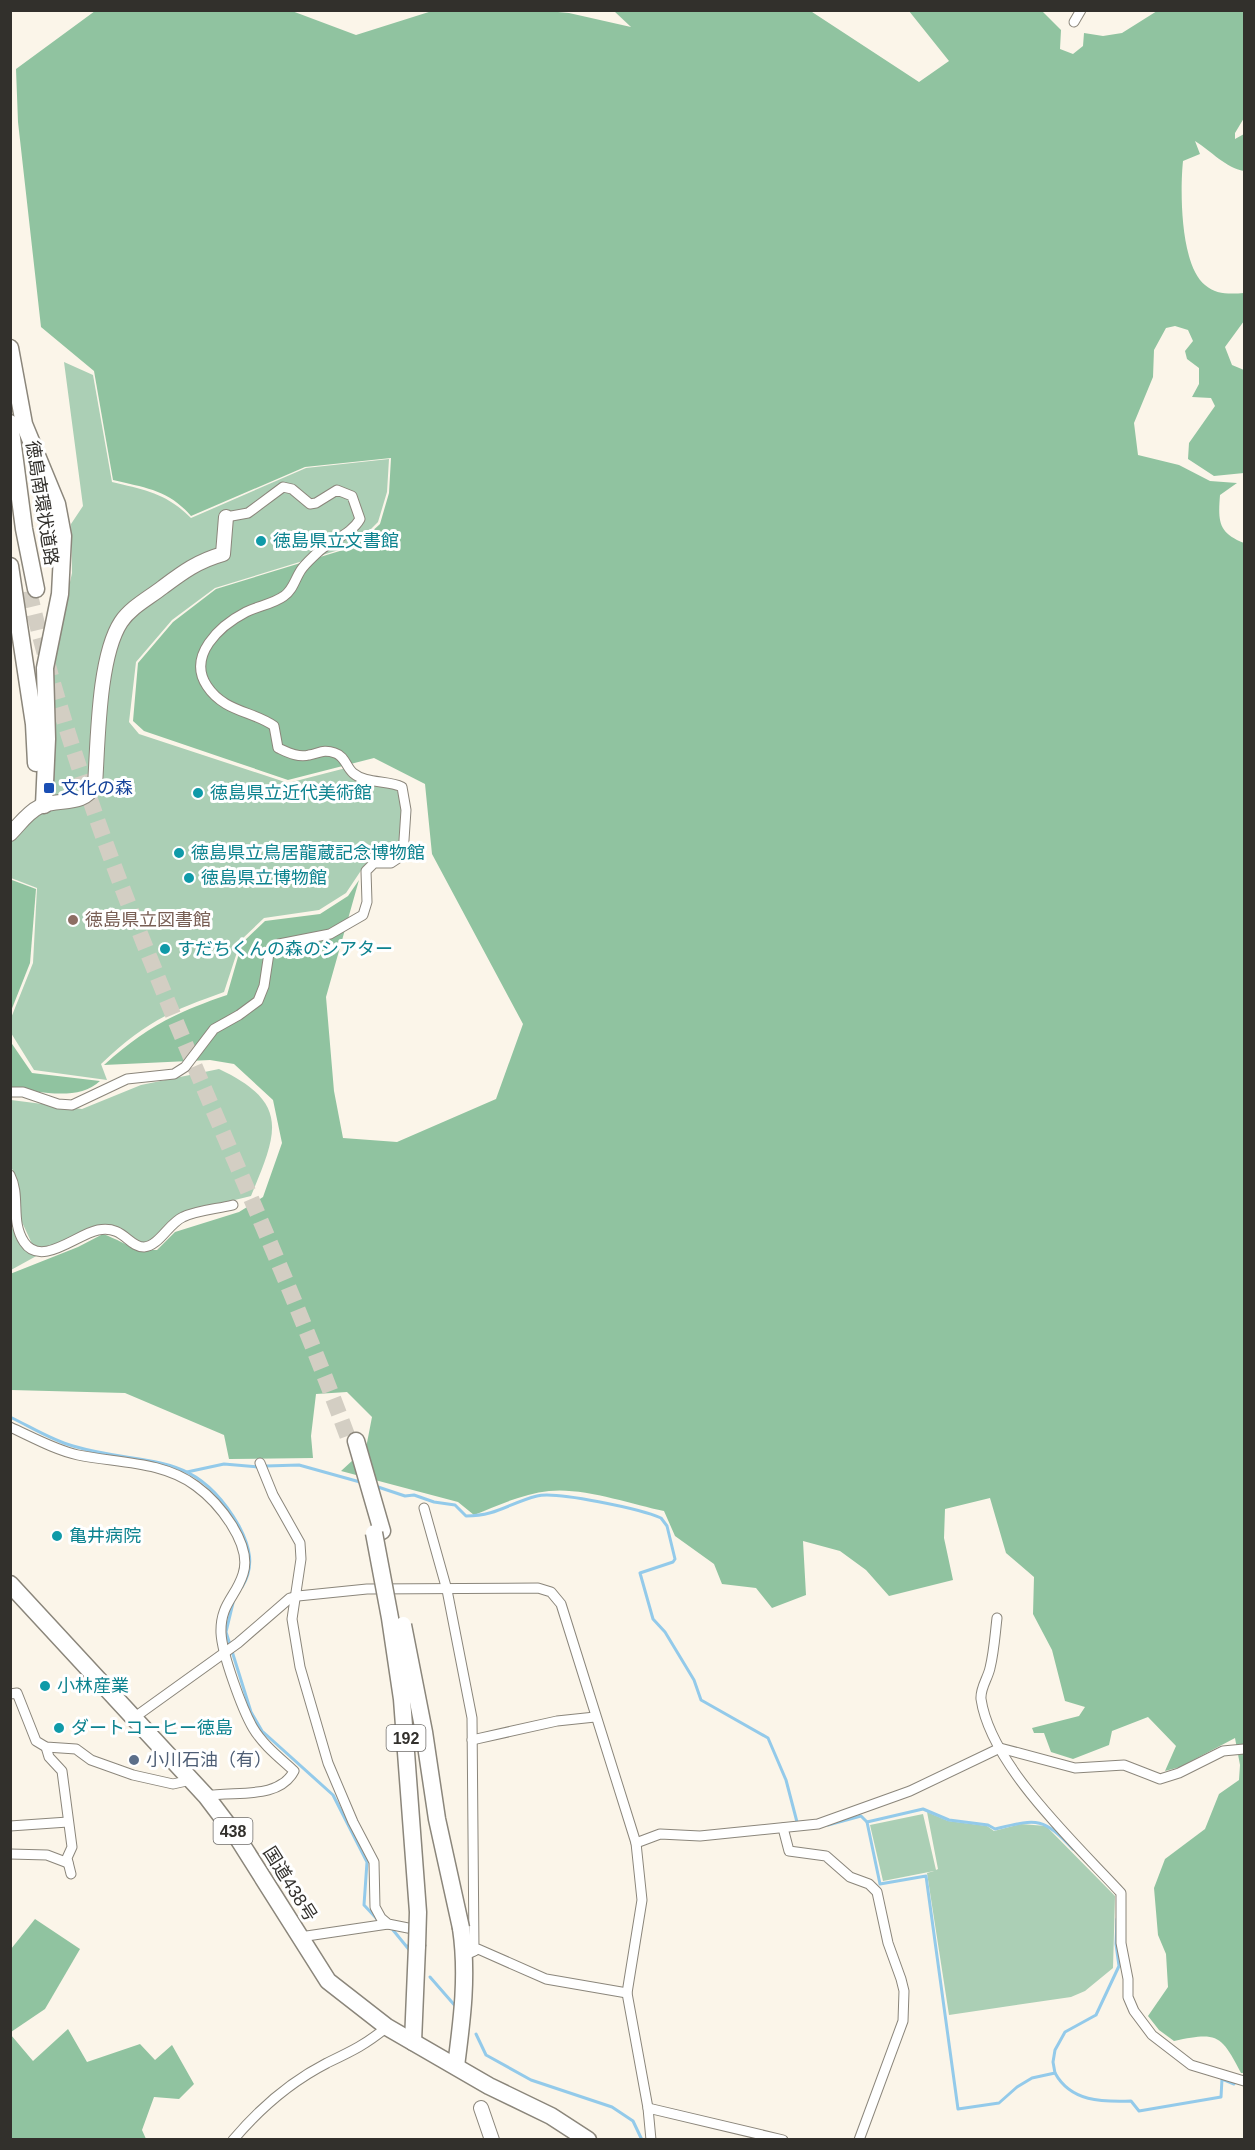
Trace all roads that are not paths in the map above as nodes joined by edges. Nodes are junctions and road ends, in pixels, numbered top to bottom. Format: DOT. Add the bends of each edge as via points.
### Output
graph roads {
  1 [pos="1081,10"];
  2 [pos="1074,21"];
  3 [pos="10,348"];
  4 [pos="10,423"];
  5 [pos="10,482"];
  6 [pos="226,517"];
  7 [pos="10,566"];
  8 [pos="40,807"];
  9 [pos="10,834"];
  10 [pos="10,1092"];
  11 [pos="10,1175"];
  12 [pos="232,1205"];
  13 [pos="10,1427"];
  14 [pos="353,1442"];
  15 [pos="260,1463"];
  16 [pos="424,1508"];
  17 [pos="378,1532"];
  18 [pos="10,1584"];
  19 [pos="447,1590"];
  20 [pos="294,1597"];
  21 [pos="997,1618"];
  22 [pos="225,1652"];
  23 [pos="10,1694"];
  24 [pos="135,1717"];
  25 [pos="595,1717"];
  26 [pos="472,1740"];
  27 [pos="46,1748"];
  28 [pos="1000,1749"];
  29 [pos="1245,1749"];
  30 [pos="191,1780"];
  31 [pos="206,1796"];
  32 [pos="68,1822"];
  33 [pos="10,1826"];
  34 [pos="783,1828"];
  35 [pos="636,1843"];
  36 [pos="10,1854"];
  37 [pos="68,1863"];
  38 [pos="70,1874"];
  39 [pos="388,1924"];
  40 [pos="408,1928"];
  41 [pos="300,1937"];
  42 [pos="470,1953"];
  43 [pos="627,1993"];
  44 [pos="387,2027"];
  45 [pos="413,2042"];
  46 [pos="456,2066"];
  47 [pos="1245,2081"];
  48 [pos="481,2108"];
  49 [pos="648,2108"];
  50 [pos="577,2136"];
  51 [pos="233,2139"];
  52 [pos="492,2139"];
  53 [pos="651,2139"];
  54 [pos="783,2139"];
  55 [pos="859,2139"];
  1 -- 2 [label="street"];
  3 -- 8 [label="highway" via="24,424 57,504 63,536 60,594 45,668 47,739"];
  4 -- 5 [label="highway, 徳島南環状道路" via="33,590"];
  6 -- 8 [label="street" via="223,554 182,570 120,623 100,700 92,792 66,804"];
  6 -- 10 [label="street" via="248,513 283,487 292,489 310,504 337,490 352,496 360,519 356,526 320,550 302,569 289,593 229,624 201,654 199,670 207,687 224,702 274,726 278,748 294,755 308,756 321,749 335,753 341,755 353,773 402,787 406,810 404,855 391,863 374,863 366,871 367,902 363,915 330,934 279,944 269,953 258,1001 214,1029 185,1067 166,1075 127,1079 72,1105"];
  7 -- 8 [label="highway" via="37,753"];
  8 -- 9 [label="street"];
  11 -- 12 [label="street" via="14,1182 15,1221 32,1250 48,1252 97,1230 117,1231 143,1247 152,1244 183,1216"];
  13 -- 22 [label="street" via="75,1455 169,1471 195,1485 219,1506 233,1527 244,1561 243,1574 226,1602 222,1621"];
  14 -- 17 [label="highway, 192"];
  15 -- 20 [label="street" via="300,1543"];
  16 -- 19 [label="street"];
  17 -- 42 [label="highway, 192, bridge" via="424,1732 437,1819"];
  17 -- 45 [label="highway, 192, bridge" via="402,1699 418,1912"];
  18 -- 24 [label="highway, 国道438号 / 438"];
  19 -- 20 [label="street" via="367,1588"];
  19 -- 25 [label="street" via="538,1588 551,1592 561,1604"];
  19 -- 26 [label="street" via="472,1718"];
  20 -- 22 [label="street"];
  20 -- 39 [label="street" via="295,1641 311,1709 344,1801 374,1862 375,1908"];
  21 -- 28 [label="street" via="994,1651 981,1696"];
  22 -- 24 [label="street"];
  22 -- 31 [label="street" via="253,1727 294,1771 290,1779 268,1791"];
  23 -- 27 [label="street" via="17,1693 36,1741"];
  24 -- 30 [label="highway, 国道438号 / 438"];
  25 -- 26 [label="street" via="557,1721"];
  25 -- 35 [label="street"];
  26 -- 42 [label="street"];
  27 -- 30 [label="street" via="76,1749 91,1760 173,1784"];
  27 -- 32 [label="street" via="62,1771"];
  28 -- 29 [label="street" via="1075,1768 1124,1765 1160,1779 1223,1752"];
  28 -- 34 [label="street" via="848,1815"];
  28 -- 47 [label="street" via="1041,1808 1121,1893 1121,1943 1128,1996 1134,2011 1152,2035 1191,2066"];
  30 -- 31 [label="highway, 国道438号 / 438"];
  31 -- 41 [label="highway, 国道438号 / 438" via="237,1837"];
  32 -- 33 [label="street"];
  32 -- 37 [label="street" via="72,1847"];
  34 -- 35 [label="street" via="700,1836 660,1834"];
  34 -- 55 [label="street" via="789,1851 826,1856 850,1877 869,1884 876,1892 904,1991 903,2021"];
  35 -- 43 [label="street" via="642,1900"];
  36 -- 37 [label="street" via="47,1855"];
  37 -- 38 [label="street"];
  39 -- 40 [label="street"];
  39 -- 41 [label="street"];
  41 -- 44 [label="highway, 国道438号 / 438" via="328,1981"];
  42 -- 43 [label="street" via="478,1949 546,1979"];
  42 -- 46 [label="highway, 192"];
  43 -- 49 [label="street"];
  44 -- 45 [label="highway, 国道438号 / 438"];
  44 -- 51 [label="street" via="364,2047 326,2064 284,2090"];
  45 -- 46 [label="highway, 国道438号 / 438"];
  46 -- 50 [label="highway, 国道438号 / 438"];
  48 -- 52 [label="street"];
  49 -- 53 [label="street"];
  49 -- 54 [label="street"];
}
